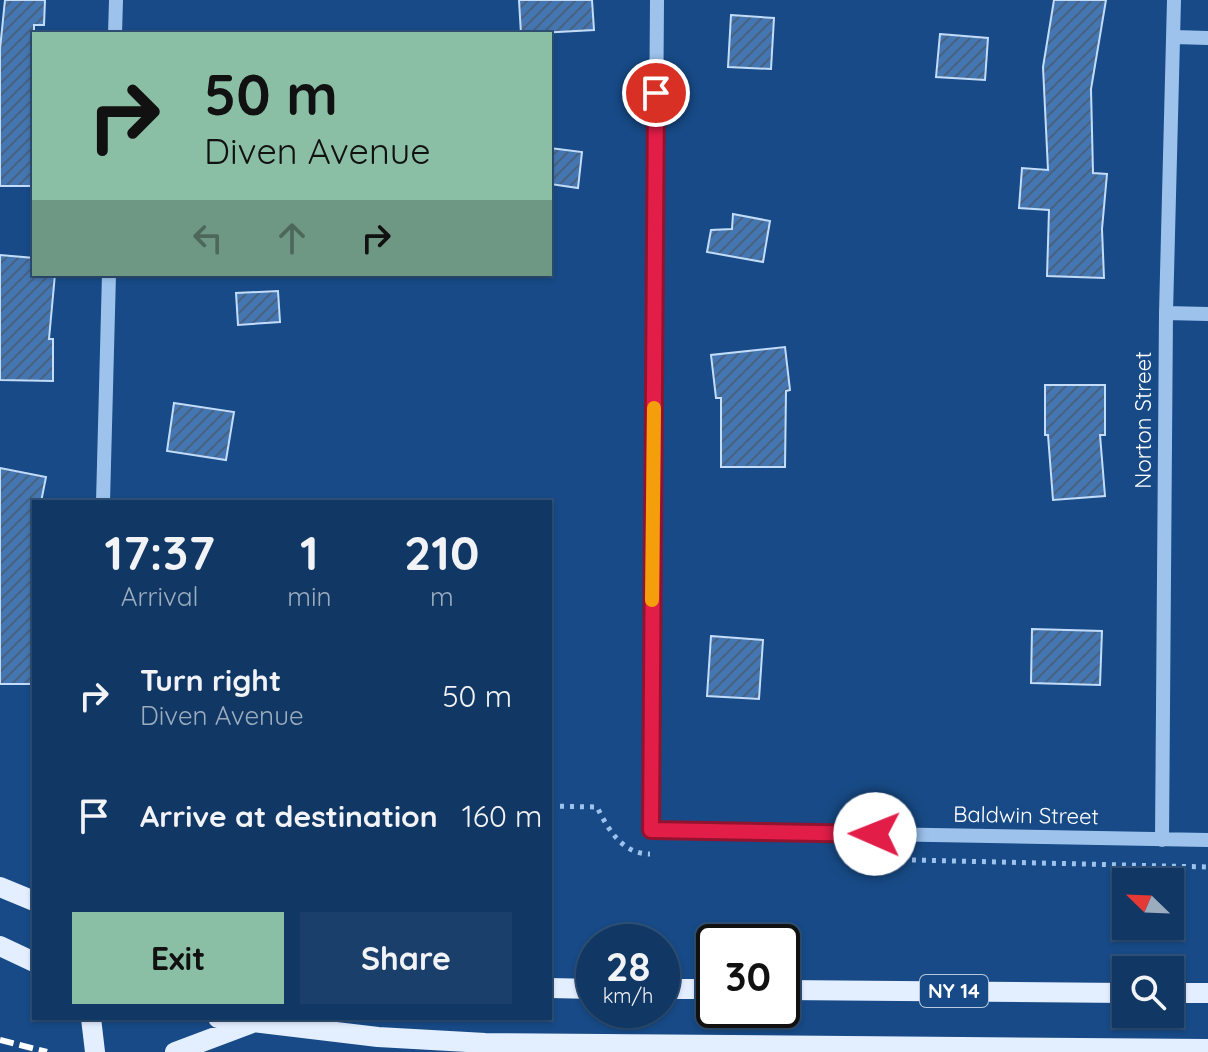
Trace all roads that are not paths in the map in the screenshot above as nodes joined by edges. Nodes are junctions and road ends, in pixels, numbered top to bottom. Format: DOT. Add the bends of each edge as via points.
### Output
graph roads {
  1 [pos="116,0"];
  2 [pos="657,0"];
  3 [pos="1174,0"];
  4 [pos="115,32"];
  5 [pos="1174,37"];
  6 [pos="1208,38"];
  7 [pos="109,276"];
  8 [pos="1166,313"];
  9 [pos="1208,314"];
  10 [pos="103,500"];
  11 [pos="1162,840"];
  12 [pos="1208,840"];
  13 [pos="0,887"];
  14 [pos="32,900"];
  15 [pos="0,946"];
  16 [pos="32,961"];
  17 [pos="552,988"];
  18 [pos="576,989"];
  19 [pos="800,990"];
  20 [pos="1112,993"];
  21 [pos="1184,993"];
  22 [pos="1208,993"];
  23 [pos="91,1020"];
  24 [pos="230,1020"];
  25 [pos="253,1024"];
  26 [pos="1208,1049"];
  27 [pos="95,1052"];
  28 [pos="175,1052"];
  1 -- 4 [label="street"];
  2 -- 11 [label="street, Baldwin Street" via="651,830"];
  3 -- 5 [label="street, Norton Street"];
  5 -- 6 [label="street"];
  5 -- 8 [label="street, Norton Street"];
  7 -- 10 [label="street"];
  8 -- 9 [label="street"];
  8 -- 11 [label="street, Norton Street"];
  11 -- 12 [label="street, Baldwin Street"];
  13 -- 14 [label="main road"];
  15 -- 16 [label="main road"];
  17 -- 18 [label="main road"];
  19 -- 20 [label="main road, NY 14"];
  21 -- 22 [label="main road"];
  23 -- 27 [label="main road"];
  24 -- 25 [label="main road"];
  25 -- 26 [label="main road" via="485,1043"];
  25 -- 28 [label="main road"];
}
